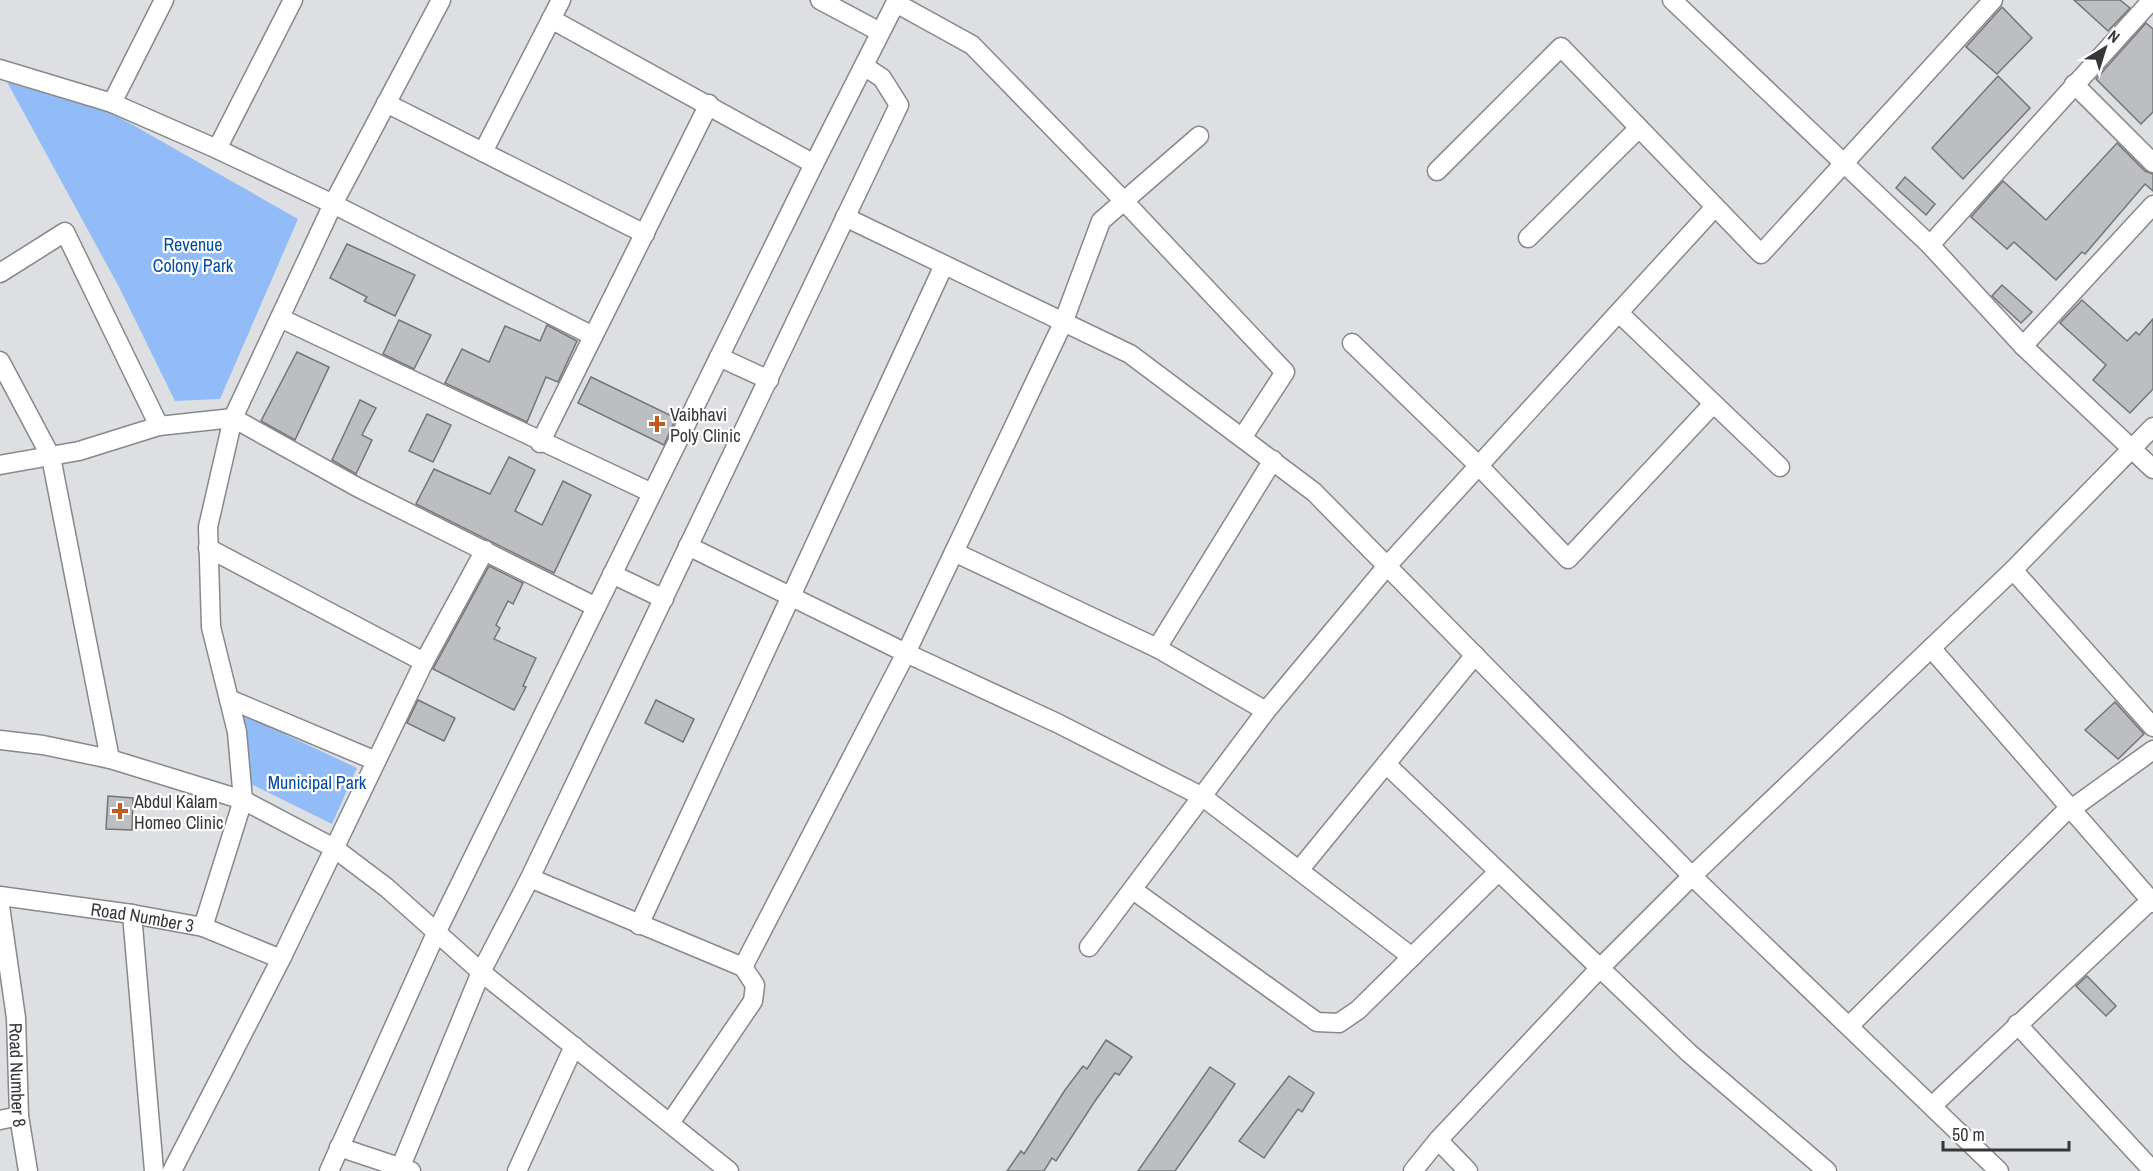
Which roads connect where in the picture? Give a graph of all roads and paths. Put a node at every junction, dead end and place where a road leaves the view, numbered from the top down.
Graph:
1 (164, 0) edge
2 (293, 0) edge
3 (441, 0) edge
4 (561, 0) edge
5 (820, 0) edge
6 (1672, 0) edge
7 (1993, 0) edge
8 (2153, 0) edge
9 (896, 1) edge
10 (551, 19) junction
11 (880, 32) junction
12 (864, 66) junction
13 (0, 69) edge
14 (2074, 84) junction
15 (112, 103) junction
16 (386, 103) junction
17 (709, 104) junction
18 (1639, 128) junction
19 (1198, 136) dead end
20 (217, 149) junction
21 (483, 152) junction
22 (2153, 163) edge
23 (814, 164) junction
24 (1845, 164) junction
25 (1437, 171) dead end
26 (1124, 201) junction
27 (333, 204) junction
28 (2153, 205) edge
29 (1715, 207) junction
30 (845, 217) junction
31 (645, 234) junction
32 (1528, 237) dead end
33 (1930, 245) junction
34 (944, 265) junction
35 (0, 273) edge
36 (1619, 314) junction
37 (280, 318) junction
38 (1063, 323) junction
39 (593, 336) junction
40 (1352, 343) dead end
41 (2024, 346) junction
42 (719, 357) junction
43 (0, 361) edge
44 (769, 380) junction
45 (1713, 404) junction
46 (233, 418) junction
47 (159, 426) junction
48 (2153, 427) edge
49 (1242, 438) junction
50 (540, 443) junction
51 (2129, 449) junction
52 (51, 457) junction
53 (1273, 460) junction
54 (0, 465) edge
55 (1479, 466) junction
56 (1780, 467) dead end
57 (2153, 469) edge
58 (652, 493) junction
59 (688, 546) junction
60 (208, 548) junction
61 (485, 550) junction
62 (954, 552) junction
63 (1388, 566) junction
64 (2013, 570) junction
65 (612, 574) junction
66 (792, 598) junction
67 (664, 599) junction
68 (596, 607) junction
69 (1157, 648) junction
70 (1931, 648) junction
71 (906, 653) junction
72 (1475, 655) junction
73 (424, 662) junction
74 (229, 699) junction
75 (1266, 711) junction
76 (2153, 728) edge
77 (0, 740) edge
78 (2153, 750) edge
79 (110, 759) junction
80 (376, 761) junction
81 (1386, 764) junction
82 (1203, 797) junction
83 (243, 800) junction
84 (2070, 807) junction
85 (334, 848) junction
86 (1300, 868) junction
87 (1498, 872) junction
88 (1692, 876) junction
89 (530, 878) junction
90 (1132, 890) junction
91 (0, 896) edge
92 (2152, 902) edge
93 (0, 906) edge
94 (132, 914) junction
95 (639, 925) junction
96 (203, 927) junction
97 (437, 931) junction
98 (1089, 947) dead end
99 (1412, 957) junction
100 (280, 959) junction
101 (743, 967) junction
102 (1599, 969) junction
103 (481, 972) junction
104 (8, 1019) edge
105 (2017, 1024) junction
106 (1850, 1026) junction
107 (574, 1046) junction
108 (1933, 1105) junction
109 (19, 1116) junction
110 (0, 1120) edge
111 (670, 1123) junction
112 (1438, 1140) junction
113 (339, 1148) junction
114 (1990, 1168) edge
115 (404, 1170) edge
116 (28, 1171) edge
117 (154, 1171) edge
118 (172, 1171) edge
119 (329, 1171) edge
120 (517, 1171) edge
121 (729, 1171) edge
122 (1413, 1171) edge
123 (1468, 1171) edge
124 (1827, 1171) edge
125 (2153, 1171) edge

1 - 15 street
2 - 20 street
3 - 16 street
4 - 10 street
5 - 11 street
6 - 24 street
7 - 24 street
8 - 14 street
9 - 11 street
9 - 26 street
10 - 17 street
10 - 21 street
11 - 12 street
12 - 23 street
12 - 30 street
13 - 15 street
14 - 22 street
14 - 33 street
15 - 20 street
16 - 21 street
16 - 27 street
17 - 23 street
17 - 31 street
18 - 25 street
18 - 29 street
18 - 32 street
19 - 26 street
20 - 27 street
21 - 31 street
23 - 42 street
24 - 29 street
24 - 33 street
26 - 38 street
26 - 49 street
27 - 37 street
27 - 39 street
28 - 41 street
29 - 36 street
30 - 34 street
30 - 44 street
31 - 39 street
33 - 41 street
34 - 38 street
34 - 66 street
35 - 47 street
36 - 45 street
36 - 55 street
37 - 46 street
37 - 50 street
38 - 49 street
38 - 62 street
39 - 50 street
40 - 55 street
41 - 51 street
42 - 44 street
42 - 58 street
43 - 52 street
44 - 59 street
45 - 55 street
45 - 56 street
46 - 47 street
46 - 60 street
46 - 61 street
47 - 52 street
48 - 51 street
49 - 53 street
50 - 58 street
51 - 57 street
51 - 64 street
52 - 54 street
52 - 79 street
53 - 63 street
53 - 69 street
55 - 63 street
58 - 65 street
59 - 66 street
59 - 67 street
60 - 73 street
60 - 74 street
61 - 68 street
61 - 73 street
62 - 69 street
62 - 71 street
63 - 72 street
63 - 75 street
64 - 70 street
64 - 76 street
65 - 67 street
65 - 68 street
66 - 71 street
66 - 95 street
67 - 89 street
68 - 97 street
69 - 75 street
70 - 84 street
70 - 88 street
71 - 82 street
71 - 101 street
72 - 81 street
72 - 88 street
73 - 80 street
74 - 80 street
74 - 83 street
75 - 82 street
77 - 79 street
78 - 84 street
79 - 83 street
80 - 85 street
81 - 86 street
81 - 87 street
82 - 86 street
82 - 90 street
83 - 85 street
83 - 96 street
84 - 92 street
84 - 106 street
85 - 97 street
85 - 100 street
86 - 99 street
87 - 99 street
87 - 102 street
88 - 102 street
88 - 106 street
89 - 95 street
89 - 103 street
90 - 98 street
90 - 99 street
91 - 94 street, Road Number 3
92 - 105 street
93 - 104 street, Road Number 8
94 - 96 street, Road Number 3
94 - 117 street
95 - 101 street
96 - 100 street, Road Number 3
97 - 103 street
97 - 113 street
100 - 118 street
101 - 111 street
102 - 112 street
102 - 124 street
103 - 107 street
103 - 115 street
104 - 109 street, Road Number 8
105 - 108 street
105 - 125 street
106 - 108 street
107 - 111 street
107 - 120 street
108 - 114 street
109 - 110 street
109 - 116 street, Road Number 8
111 - 121 street
112 - 122 street
112 - 123 street
113 - 115 street
113 - 119 street

